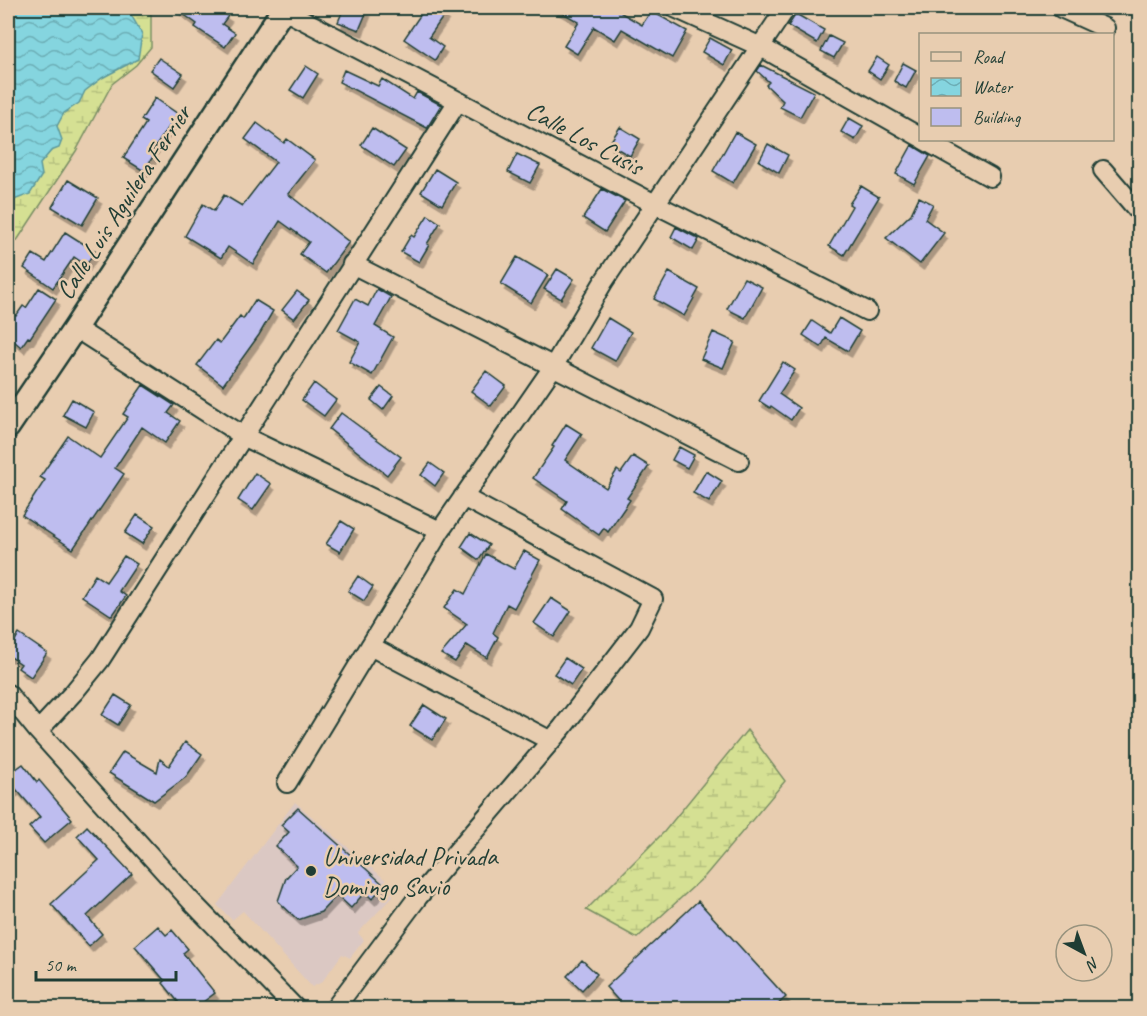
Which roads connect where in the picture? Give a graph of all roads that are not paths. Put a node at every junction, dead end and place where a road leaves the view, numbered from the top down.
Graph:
1 (282, 8) edge
2 (675, 8) edge
3 (786, 8) edge
4 (1061, 8) edge
5 (1105, 28) dead end
6 (761, 46) junction
7 (458, 101) junction
8 (919, 136) edge
9 (927, 141) edge
10 (1103, 170) dead end
11 (990, 177) dead end
12 (655, 204) junction
13 (1140, 213) edge
14 (352, 264) junction
15 (867, 311) dead end
16 (75, 328) junction
17 (553, 367) junction
18 (8, 427) edge
19 (244, 436) junction
20 (739, 461) dead end
21 (462, 497) junction
22 (440, 531) junction
23 (370, 646) junction
24 (8, 694) edge
25 (38, 731) junction
26 (551, 741) junction
27 (287, 783) dead end
28 (295, 1008) edge
29 (335, 1008) edge

1 - 7 street, Calle Los Cusis
1 - 16 street, Calle Luis Aguilera Ferrier
2 - 6 street
3 - 6 street
4 - 5 street
6 - 8 street
6 - 12 street
7 - 12 street, Calle Los Cusis
7 - 14 street
9 - 11 street
10 - 13 street
12 - 15 street, Calle Los Cusis
12 - 17 street
14 - 17 street
14 - 19 street
16 - 18 street, Calle Luis Aguilera Ferrier
16 - 19 street
17 - 20 street
17 - 21 street
19 - 22 street
19 - 25 street
21 - 22 street
21 - 26 street
22 - 23 street
23 - 26 street
23 - 27 street
24 - 25 street
25 - 28 street
26 - 29 street

